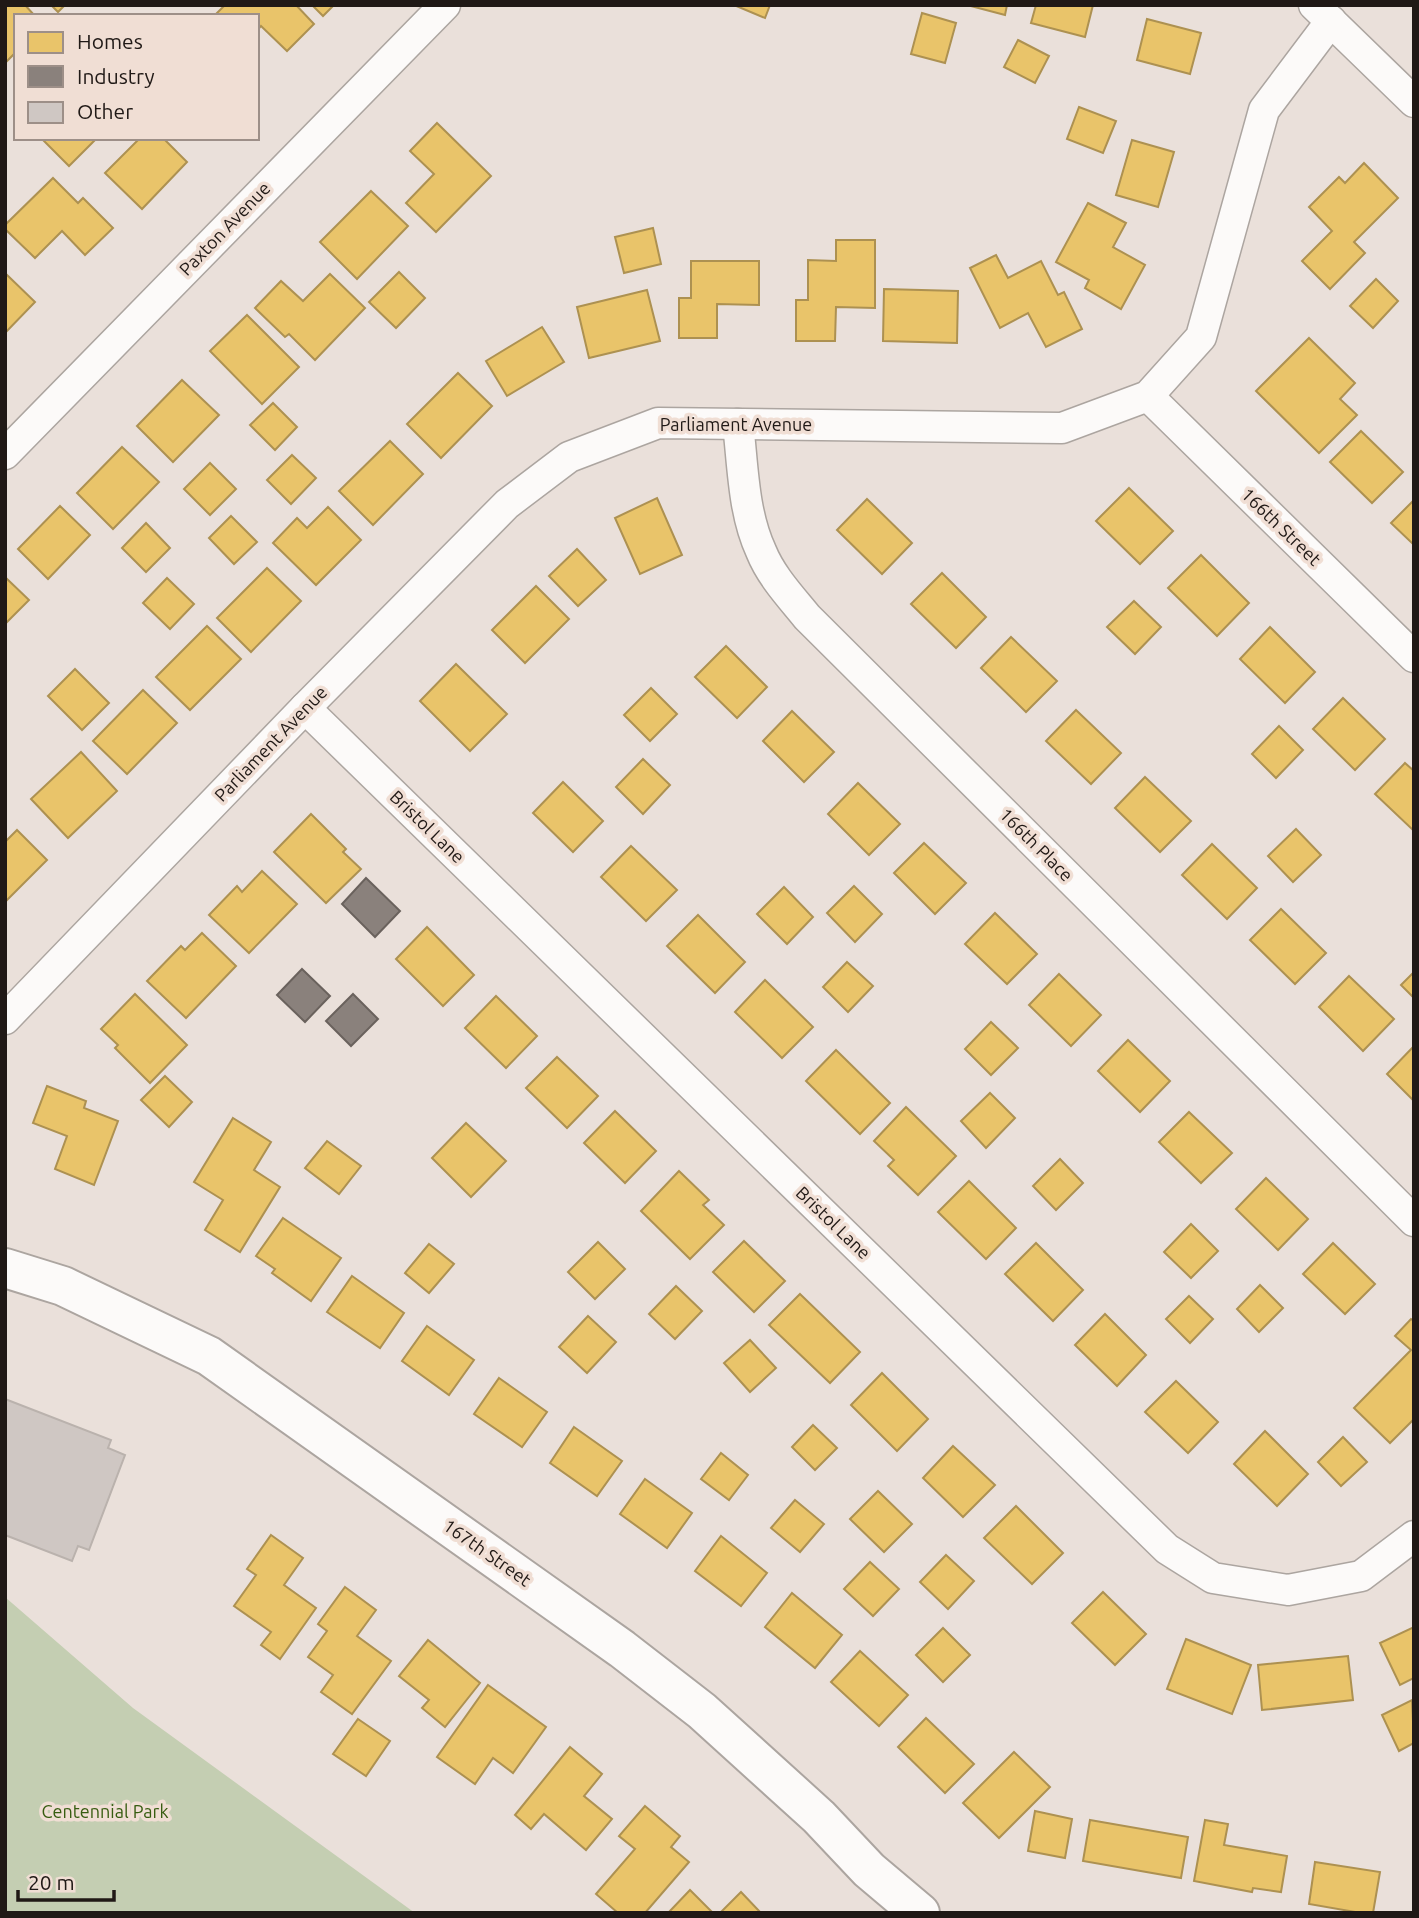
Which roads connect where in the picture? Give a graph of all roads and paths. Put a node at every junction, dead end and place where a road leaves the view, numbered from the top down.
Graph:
1 (445, 5) edge
2 (1323, 13) edge
3 (1414, 102) edge
4 (1148, 396) junction
5 (738, 424) junction
6 (5, 454) edge
7 (1414, 657) edge
8 (305, 708) junction
9 (5, 1019) edge
10 (1414, 1221) edge
11 (5, 1268) edge
12 (1414, 1536) edge
13 (920, 1913) edge

1 - 6 street, Paxton Avenue
2 - 3 street
2 - 4 street, Parliament Avenue
4 - 5 street, Parliament Avenue
4 - 7 street, 166th Street
5 - 8 street, Parliament Avenue
5 - 10 street, 166th Place
8 - 9 street, Parliament Avenue
8 - 12 street, Bristol Lane
11 - 13 street, 167th Street

